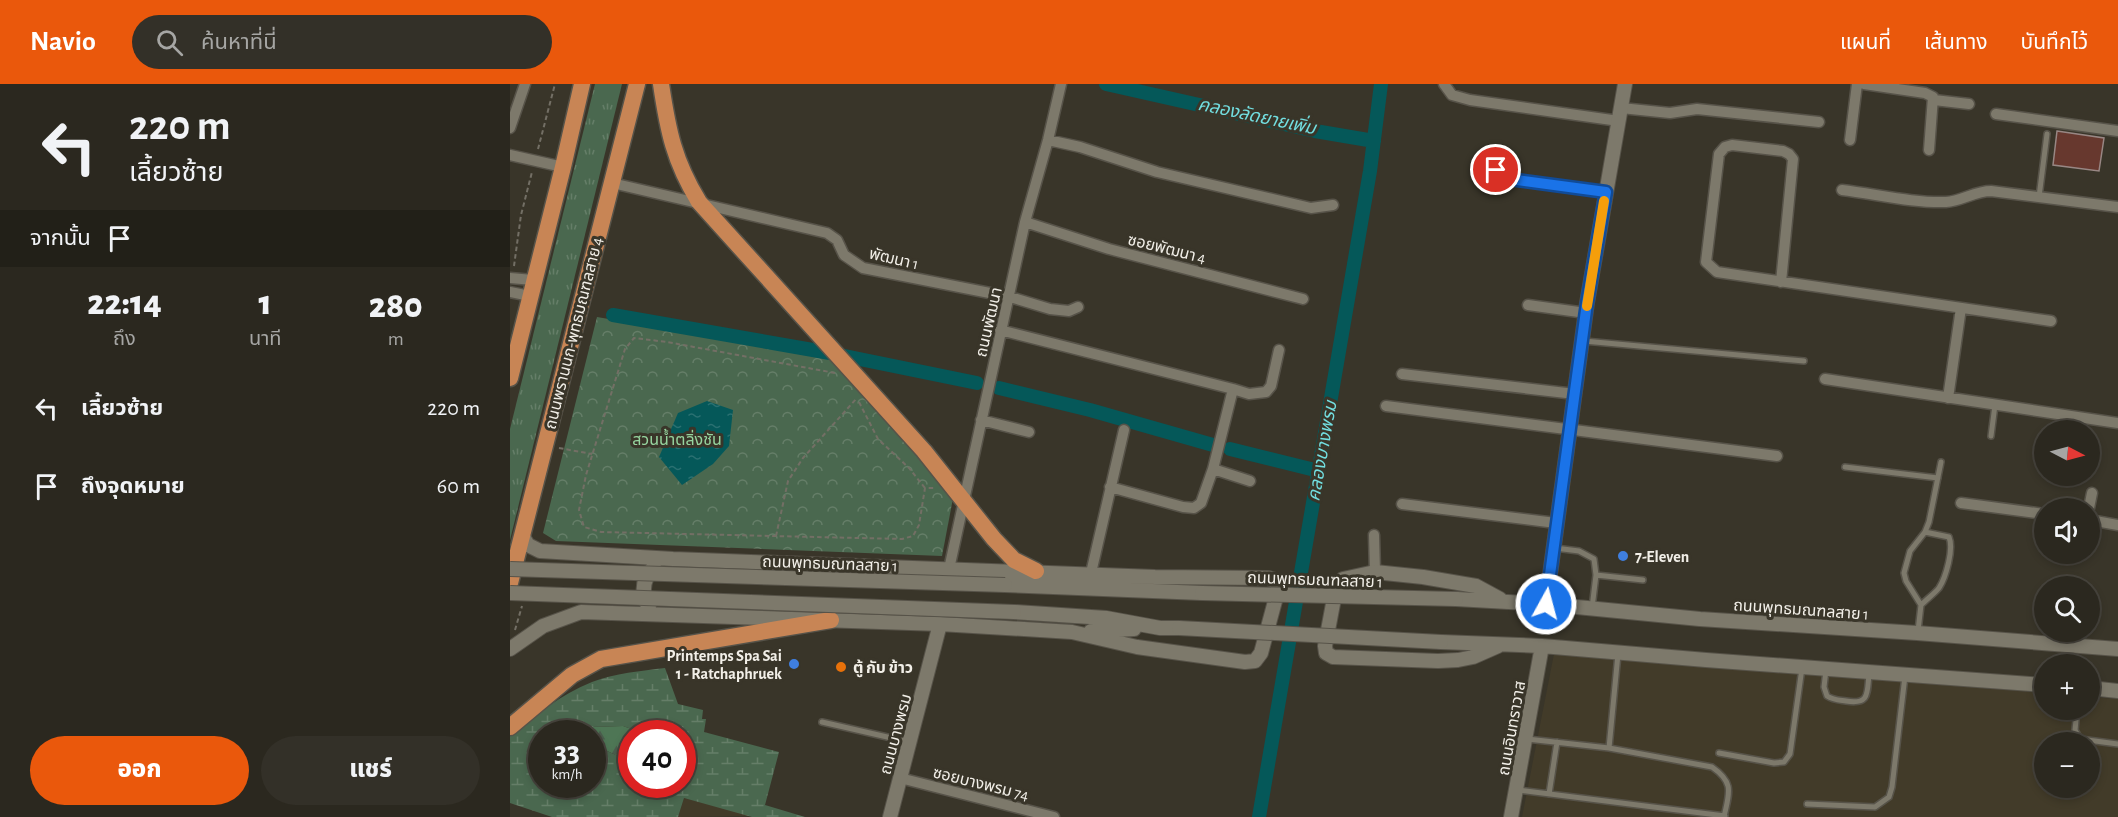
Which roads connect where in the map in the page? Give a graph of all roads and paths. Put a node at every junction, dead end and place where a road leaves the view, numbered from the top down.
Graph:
1 (525, 84) edge
2 (555, 84) edge
3 (582, 84) edge
4 (637, 84) edge
5 (661, 84) edge
6 (1444, 84) edge
7 (1625, 84) edge
8 (1857, 84) edge
9 (1864, 84) edge
10 (1061, 85) edge
11 (1934, 100) junction
12 (1969, 104) dead end
13 (1996, 114) dead end
14 (1620, 115) junction
15 (1819, 122) dead end
16 (510, 128) edge
17 (2118, 130) edge
18 (2047, 134) dead end
19 (1048, 140) junction
20 (1850, 140) dead end
21 (1929, 150) dead end
22 (1495, 153) dead end
23 (510, 155) edge
24 (535, 161) junction
25 (563, 167) junction
26 (612, 183) junction
27 (1842, 190) dead end
28 (1606, 192) junction
29 (2039, 197) junction
30 (699, 202) junction
31 (1333, 205) dead end
32 (2118, 207) edge
33 (1025, 222) junction
34 (511, 278) edge
35 (1781, 282) junction
36 (532, 288) junction
37 (510, 292) edge
38 (1010, 297) junction
39 (1303, 299) dead end
40 (1528, 305) dead end
41 (1078, 307) dead end
42 (1961, 308) junction
43 (1586, 312) junction
44 (525, 318) junction
45 (2051, 321) dead end
46 (1000, 330) junction
47 (1582, 341) junction
48 (510, 348) edge
49 (1279, 350) dead end
50 (1804, 362) dead end
51 (836, 374) dead end
52 (1402, 374) dead end
53 (510, 378) edge
54 (1825, 379) dead end
55 (1233, 389) junction
56 (859, 392) junction
57 (1575, 394) junction
58 (1948, 398) junction
59 (1995, 405) junction
60 (1386, 406) dead end
61 (981, 420) junction
62 (2118, 423) edge
63 (1124, 430) dead end
64 (1570, 431) junction
65 (1029, 432) dead end
66 (1991, 436) dead end
67 (544, 445) junction
68 (592, 454) junction
69 (1777, 456) dead end
70 (1941, 462) dead end
71 (1845, 467) dead end
72 (1213, 469) junction
73 (1938, 478) junction
74 (1250, 481) dead end
75 (1110, 487) junction
76 (925, 488) junction
77 (2092, 493) dead end
78 (959, 494) junction
79 (2091, 498) edge
80 (1961, 503) dead end
81 (1402, 504) dead end
82 (2034, 513) edge
83 (2100, 522) edge
84 (1556, 523) junction
85 (2118, 525) edge
86 (1925, 532) junction
87 (522, 535) junction
88 (1374, 535) dead end
89 (776, 536) junction
90 (1553, 548) junction
91 (673, 559) junction
92 (510, 569) edge
93 (949, 569) junction
94 (1036, 572) junction
95 (1375, 572) junction
96 (1068, 573) junction
97 (1091, 573) junction
98 (1596, 575) junction
99 (1643, 580) dead end
100 (510, 583) edge
101 (1124, 589) junction
102 (510, 593) edge
103 (1506, 602) junction
104 (1546, 604) junction
105 (1921, 604) junction
106 (1592, 608) junction
107 (661, 616) junction
108 (831, 620) junction
109 (940, 624) junction
110 (1160, 628) junction
111 (1072, 632) junction
112 (1917, 633) junction
113 (1500, 645) junction
114 (1542, 646) junction
115 (510, 649) edge
116 (2118, 649) edge
117 (1618, 652) junction
118 (1802, 667) junction
119 (1826, 668) junction
120 (1869, 672) junction
121 (1905, 675) junction
122 (2034, 684) edge
123 (2100, 689) edge
124 (2118, 691) edge
125 (2076, 720) edge
126 (822, 722) dead end
127 (510, 727) edge
128 (1525, 739) junction
129 (910, 742) junction
130 (1557, 742) junction
131 (2118, 744) edge
132 (1609, 748) junction
133 (1719, 753) dead end
134 (900, 778) junction
135 (1516, 790) junction
136 (1548, 794) junction
137 (1807, 804) dead end
138 (1725, 816) edge
139 (890, 817) edge
140 (1054, 817) edge
141 (1511, 817) edge

1 - 16 street
2 - 24 path
3 - 25 main road
4 - 26 main road, ถนนพรานนก-พุทธมณฑลสาย 4
5 - 30 main road
6 - 14 street
7 - 14 main road
8 - 20 street
9 - 11 street
10 - 19 street, ถนนพัฒนา
11 - 12 street
11 - 21 street
13 - 17 street
14 - 15 street
14 - 28 main road
18 - 29 lane
19 - 31 street
19 - 33 street, ถนนพัฒนา
22 - 28 street
23 - 24 street
24 - 25 street
24 - 34 path
25 - 36 main road
26 - 30 street, พัฒนา 1
26 - 67 main road, ถนนพรานนก-พุทธมณฑลสาย 4
27 - 29 street
28 - 43 main road
29 - 32 street
30 - 38 street, พัฒนา 1
30 - 56 main road
33 - 38 street, ถนนพัฒนา
33 - 39 street, ซอยพัฒนา 4
34 - 36 street
35 - 35 street
35 - 42 street
36 - 37 street
36 - 44 main road
38 - 41 street, พัฒนา 1
38 - 46 street, ถนนพัฒนา
40 - 43 street
42 - 45 street
42 - 58 street
43 - 47 main road
44 - 48 main road
44 - 53 main road
46 - 55 street
46 - 61 street, ถนนพัฒนา
47 - 50 lane
47 - 57 main road
49 - 55 street
51 - 68 path
52 - 57 street
54 - 58 street
55 - 72 street
56 - 76 path
56 - 78 main road
56 - 89 path
57 - 64 main road
58 - 59 street
59 - 62 street
59 - 66 lane
60 - 64 street
61 - 65 street
61 - 78 street, ถนนพัฒนา
63 - 75 street
64 - 69 street
64 - 84 main road
67 - 68 path
67 - 87 main road, ถนนพรานนก-พุทธมณฑลสาย 4
68 - 89 path
70 - 73 lane
71 - 73 lane
72 - 74 street
72 - 75 street
73 - 86 lane
75 - 97 street
76 - 78 path
76 - 89 path
77 - 79 street
78 - 93 street, ถนนพัฒนา
78 - 94 main road
80 - 82 street
81 - 84 street
83 - 85 street
84 - 90 main road
86 - 105 lane
86 - 105 lane
87 - 91 main road
87 - 100 main road, ถนนพรานนก-พุทธมณฑลสาย 4
88 - 95 street
90 - 98 lane
90 - 104 main road
91 - 93 main road
91 - 107 main road
92 - 101 main road, ถนนพุทธมณฑลสาย 1, bridge
93 - 94 main road
94 - 96 main road
95 - 103 main road
95 - 113 main road
96 - 97 main road
96 - 101 main road
97 - 111 main road
98 - 99 lane
98 - 106 lane
101 - 103 main road, ถนนพุทธมณฑลสาย 1, bridge
102 - 110 main road, bridge
103 - 104 main road, ถนนพุทธมณฑลสาย 1
104 - 106 main road, ถนนพุทธมณฑลสาย 1
105 - 112 lane
106 - 112 main road, ถนนพุทธมณฑลสาย 1
107 - 108 main road
107 - 115 main road
108 - 109 main road
108 - 127 main road
109 - 111 main road
109 - 129 main road, ถนนบางพรม
110 - 111 main road
110 - 113 main road, bridge
112 - 116 main road, ถนนพุทธมณฑลสาย 1
113 - 114 main road
114 - 117 main road
114 - 128 main road, ถนนอินทราวาส
117 - 118 main road
117 - 132 lane
118 - 119 main road
118 - 133 lane
119 - 120 main road
119 - 120 lane
120 - 121 main road
121 - 122 main road
121 - 137 lane
123 - 124 main road
125 - 131 lane
126 - 129 lane
128 - 130 lane
128 - 135 main road, ถนนอินทราวาส
129 - 134 main road, ถนนบางพรม
130 - 132 lane
130 - 136 lane
132 - 138 lane
134 - 139 main road, ถนนบางพรม
134 - 140 street, ซอยบางพรม 74
135 - 136 lane
135 - 141 main road, ถนนอินทราวาส
136 - 138 lane

